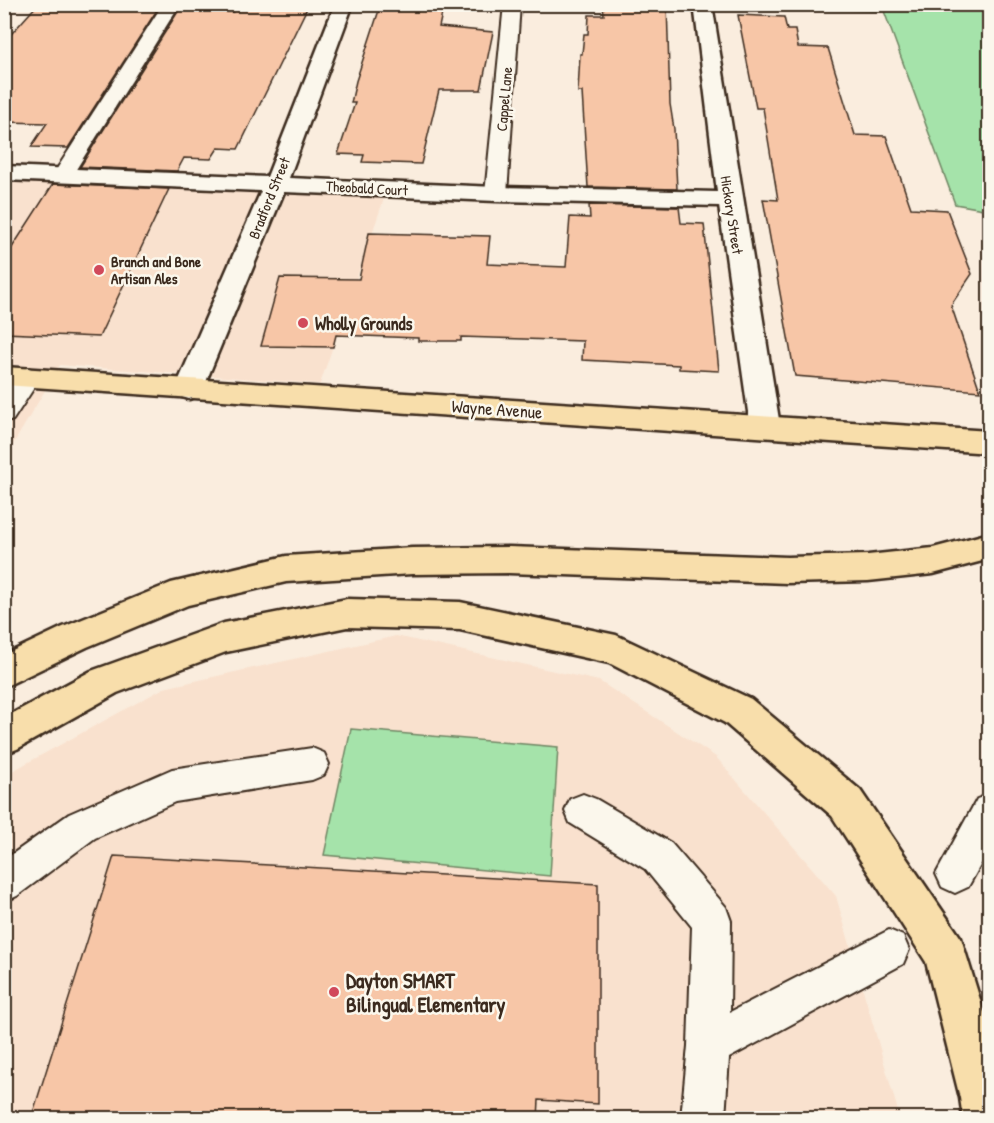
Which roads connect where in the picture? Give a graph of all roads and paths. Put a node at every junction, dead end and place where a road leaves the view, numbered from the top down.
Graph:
1 (172, 4) edge
2 (344, 4) edge
3 (512, 4) edge
4 (703, 4) edge
5 (4, 173) edge
6 (63, 175) junction
7 (276, 183) junction
8 (496, 194) junction
9 (729, 199) junction
10 (16, 376) edge
11 (189, 389) junction
12 (4, 414) edge
13 (765, 426) junction
14 (990, 442) edge
15 (990, 546) edge
16 (4, 672) edge
17 (4, 737) edge
18 (312, 764) dead end
19 (583, 811) dead end
20 (990, 811) edge
21 (955, 873) dead end
22 (4, 884) edge
23 (889, 950) dead end
24 (709, 1046) junction
25 (704, 1119) edge
26 (987, 1119) edge

1 - 6 lane
2 - 7 street, Bradford Street
3 - 8 lane, Cappel Lane
4 - 9 street, Hickory Street
5 - 6 street, Theobald Court
6 - 7 street, Theobald Court
7 - 8 street, Theobald Court
7 - 11 street, Bradford Street
8 - 9 street, Theobald Court
9 - 13 street, Hickory Street
10 - 11 main road, Wayne Avenue
10 - 12 lane
11 - 13 main road, Wayne Avenue
13 - 14 main road, Wayne Avenue
15 - 16 main road
17 - 26 main road
18 - 22 lane
19 - 24 lane
20 - 21 lane
23 - 24 lane
24 - 25 lane

